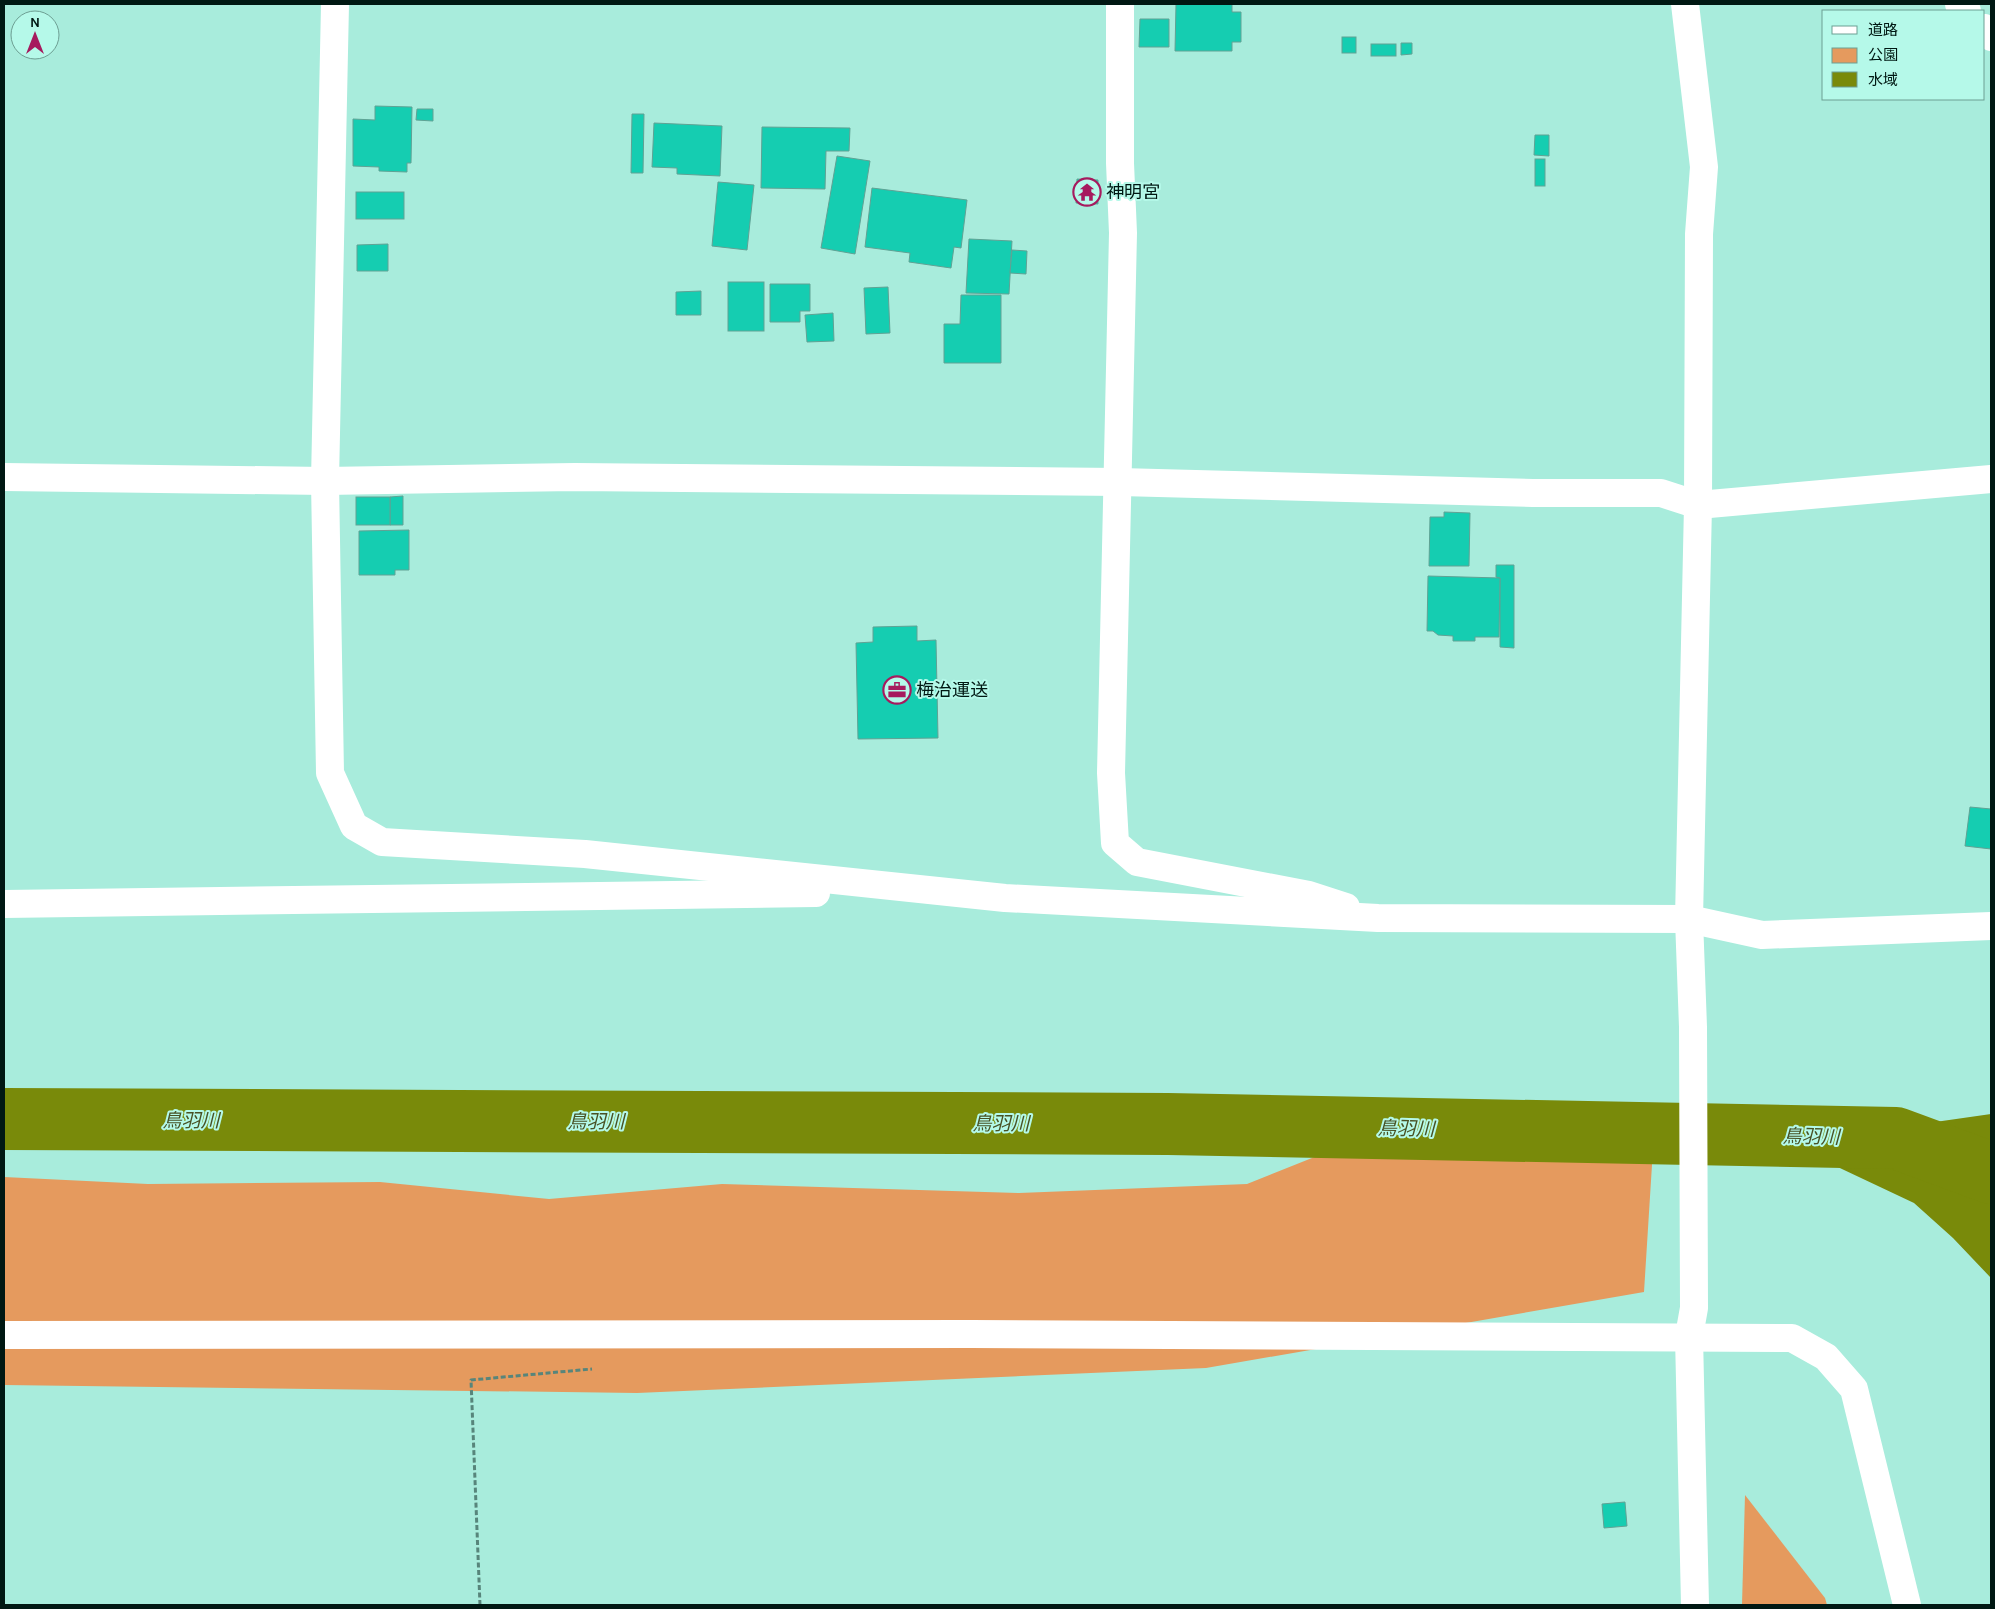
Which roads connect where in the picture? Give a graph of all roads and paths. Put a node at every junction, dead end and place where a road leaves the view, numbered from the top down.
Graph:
1 (335, 4) edge
2 (1120, 4) edge
3 (1685, 4) edge
4 (4, 477) edge
5 (1991, 479) edge
6 (325, 481) junction
7 (1120, 482) junction
8 (1698, 505) junction
9 (943, 892) junction
10 (4, 904) edge
11 (1378, 918) junction
12 (1689, 919) junction
13 (1991, 926) edge
14 (4, 1335) edge
15 (1689, 1336) junction
16 (599, 1368) dead end
17 (480, 1605) edge
18 (1695, 1605) edge
19 (1907, 1605) edge

1 - 6 street
2 - 7 street
3 - 8 street
4 - 6 street
5 - 8 street
6 - 7 street
6 - 9 street
7 - 8 street
7 - 11 street
8 - 12 street
9 - 10 street
9 - 11 street
11 - 12 street
12 - 13 street
12 - 15 street
14 - 15 street
15 - 18 street
15 - 19 street
16 - 17 path

